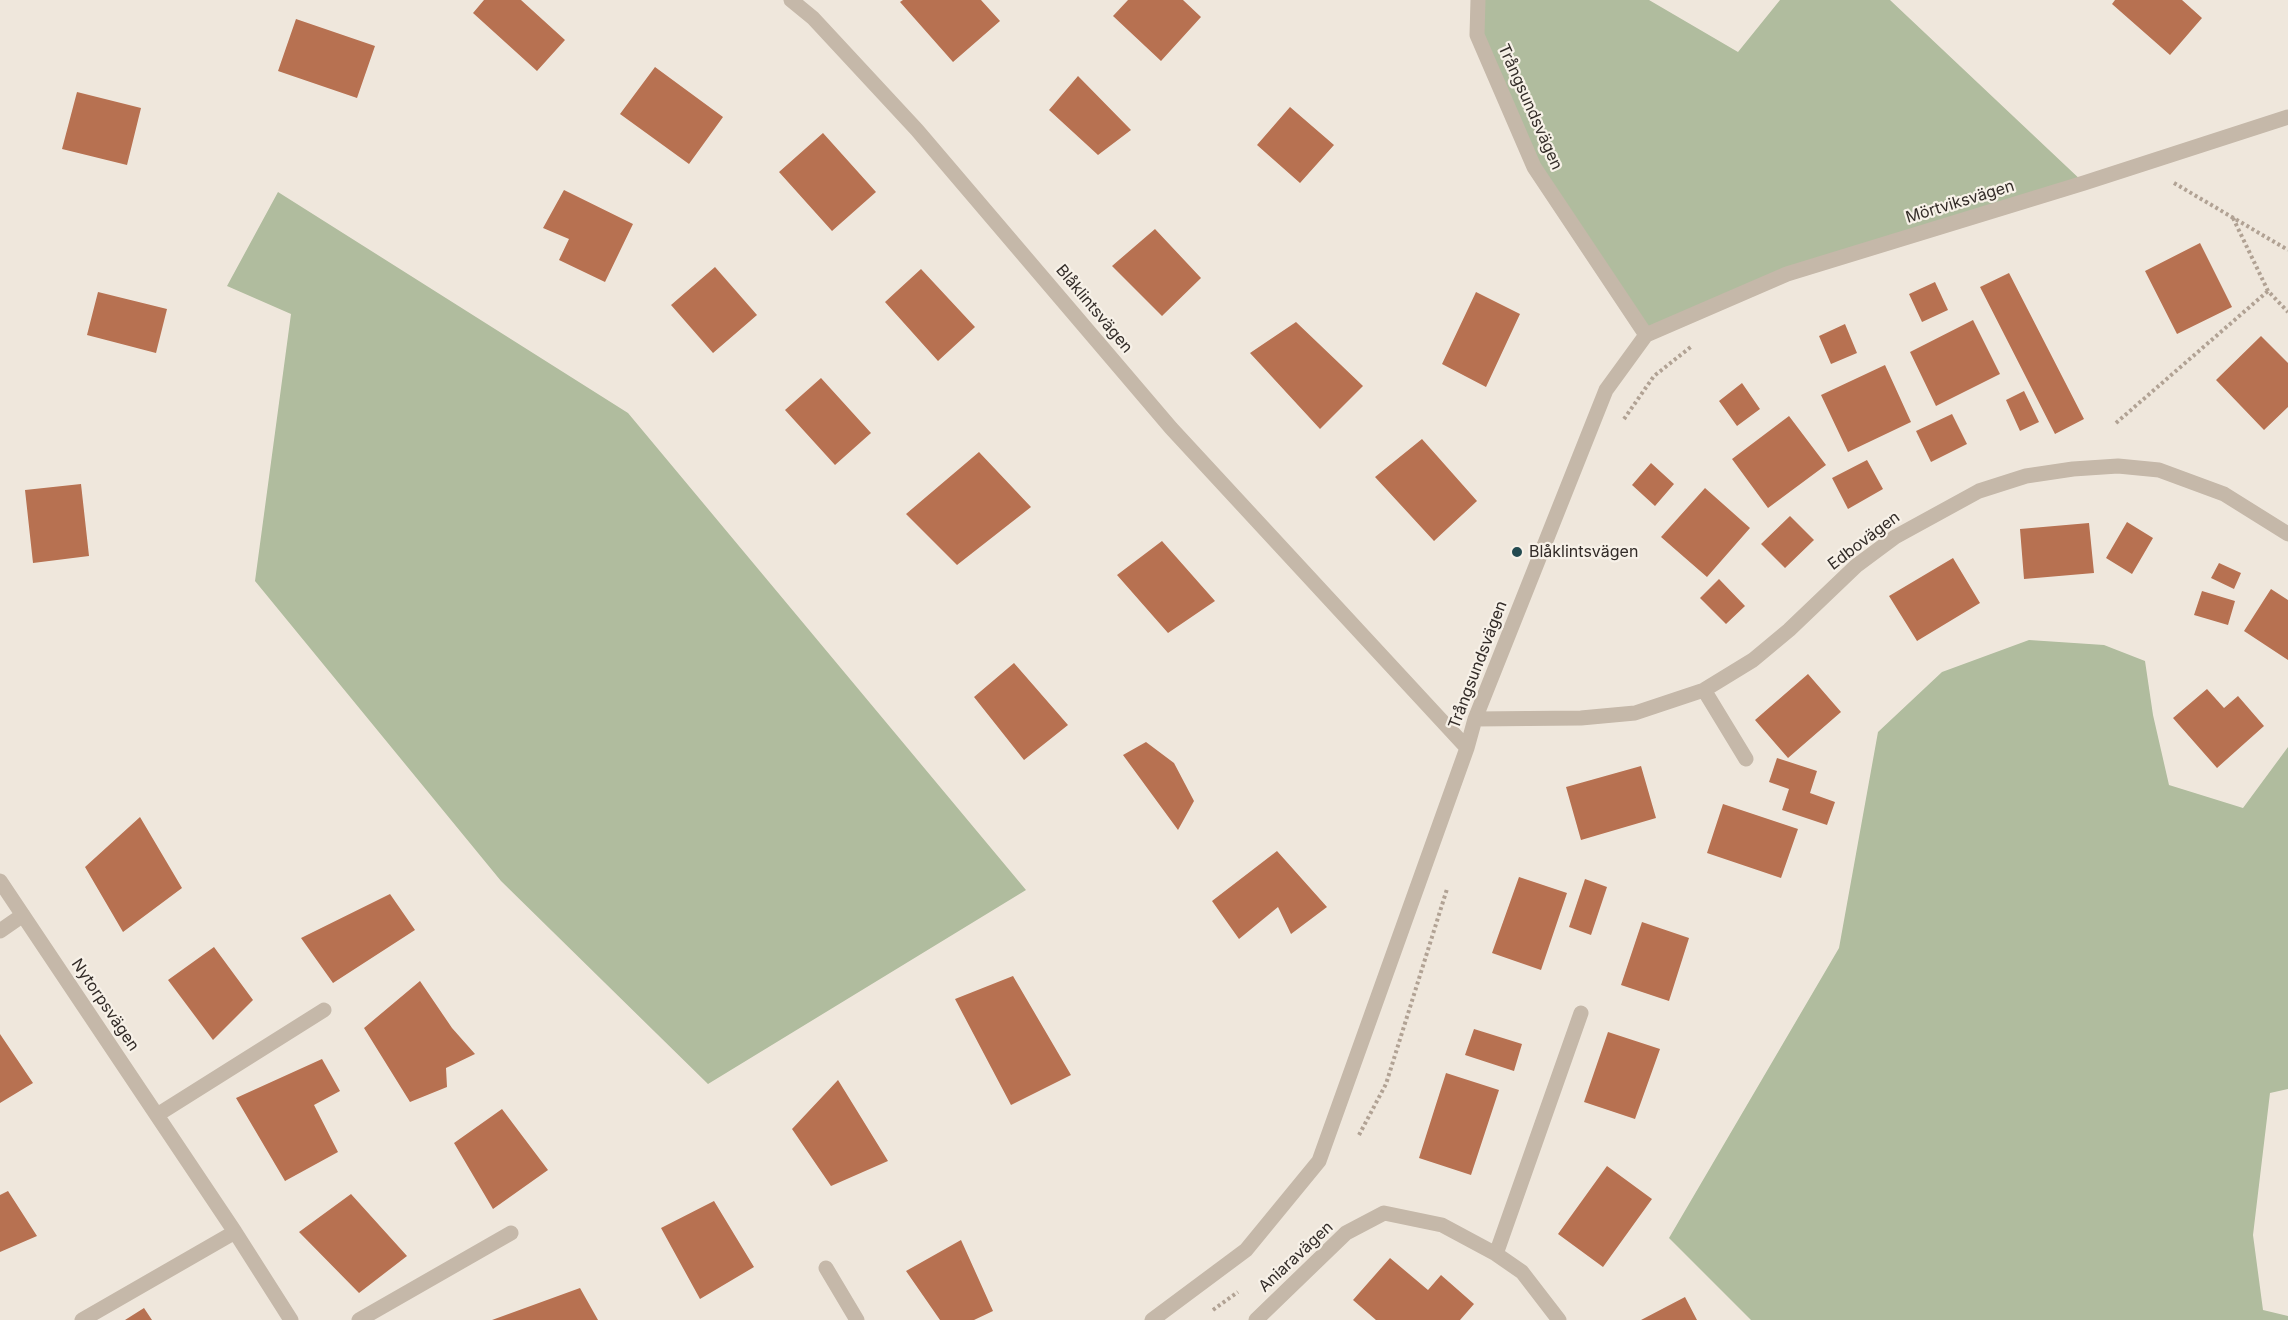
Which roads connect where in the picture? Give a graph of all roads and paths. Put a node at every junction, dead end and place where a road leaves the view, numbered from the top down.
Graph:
1 (791, 0) edge
2 (1478, 0) edge
3 (2288, 117) edge
4 (2179, 176) dead end
5 (2233, 217) junction
6 (2288, 250) edge
7 (2268, 291) junction
8 (2288, 312) edge
9 (1647, 335) junction
10 (1696, 342) dead end
11 (2116, 423) dead end
12 (1621, 424) dead end
13 (2288, 534) edge
14 (1704, 690) junction
15 (1475, 719) junction
16 (1467, 748) junction
17 (1746, 759) dead end
18 (0, 881) edge
19 (1448, 886) dead end
20 (23, 915) junction
21 (0, 931) edge
22 (324, 1010) dead end
23 (1581, 1013) dead end
24 (157, 1115) junction
25 (1358, 1136) dead end
26 (235, 1232) junction
27 (511, 1233) dead end
28 (1496, 1254) junction
29 (826, 1268) dead end
30 (1244, 1287) dead end
31 (1207, 1314) dead end
32 (82, 1320) edge
33 (291, 1320) edge
34 (359, 1320) edge
35 (857, 1320) edge
36 (1152, 1320) edge
37 (1256, 1320) edge
38 (1559, 1320) edge

1 - 16 street, Blåklintsvägen
2 - 9 street, Trångsundsvägen
3 - 9 street, Mörtviksvägen
4 - 5 path
5 - 6 path
5 - 7 path
7 - 8 path
7 - 11 path
9 - 15 street, Trångsundsvägen
10 - 12 path
13 - 14 street, Edbovägen
14 - 15 street, Edbovägen
14 - 17 street
15 - 16 street, Trångsundsvägen
16 - 36 street, Trångsundsvägen
18 - 20 street, Nytorpsvägen
19 - 25 path
20 - 21 street
20 - 24 street, Nytorpsvägen
22 - 24 street
23 - 28 street
24 - 26 street, Nytorpsvägen
26 - 32 street
26 - 33 street, Nytorpsvägen
27 - 34 street
28 - 37 street, Aniaravägen
28 - 38 street, Aniaravägen
29 - 35 street
30 - 31 path

